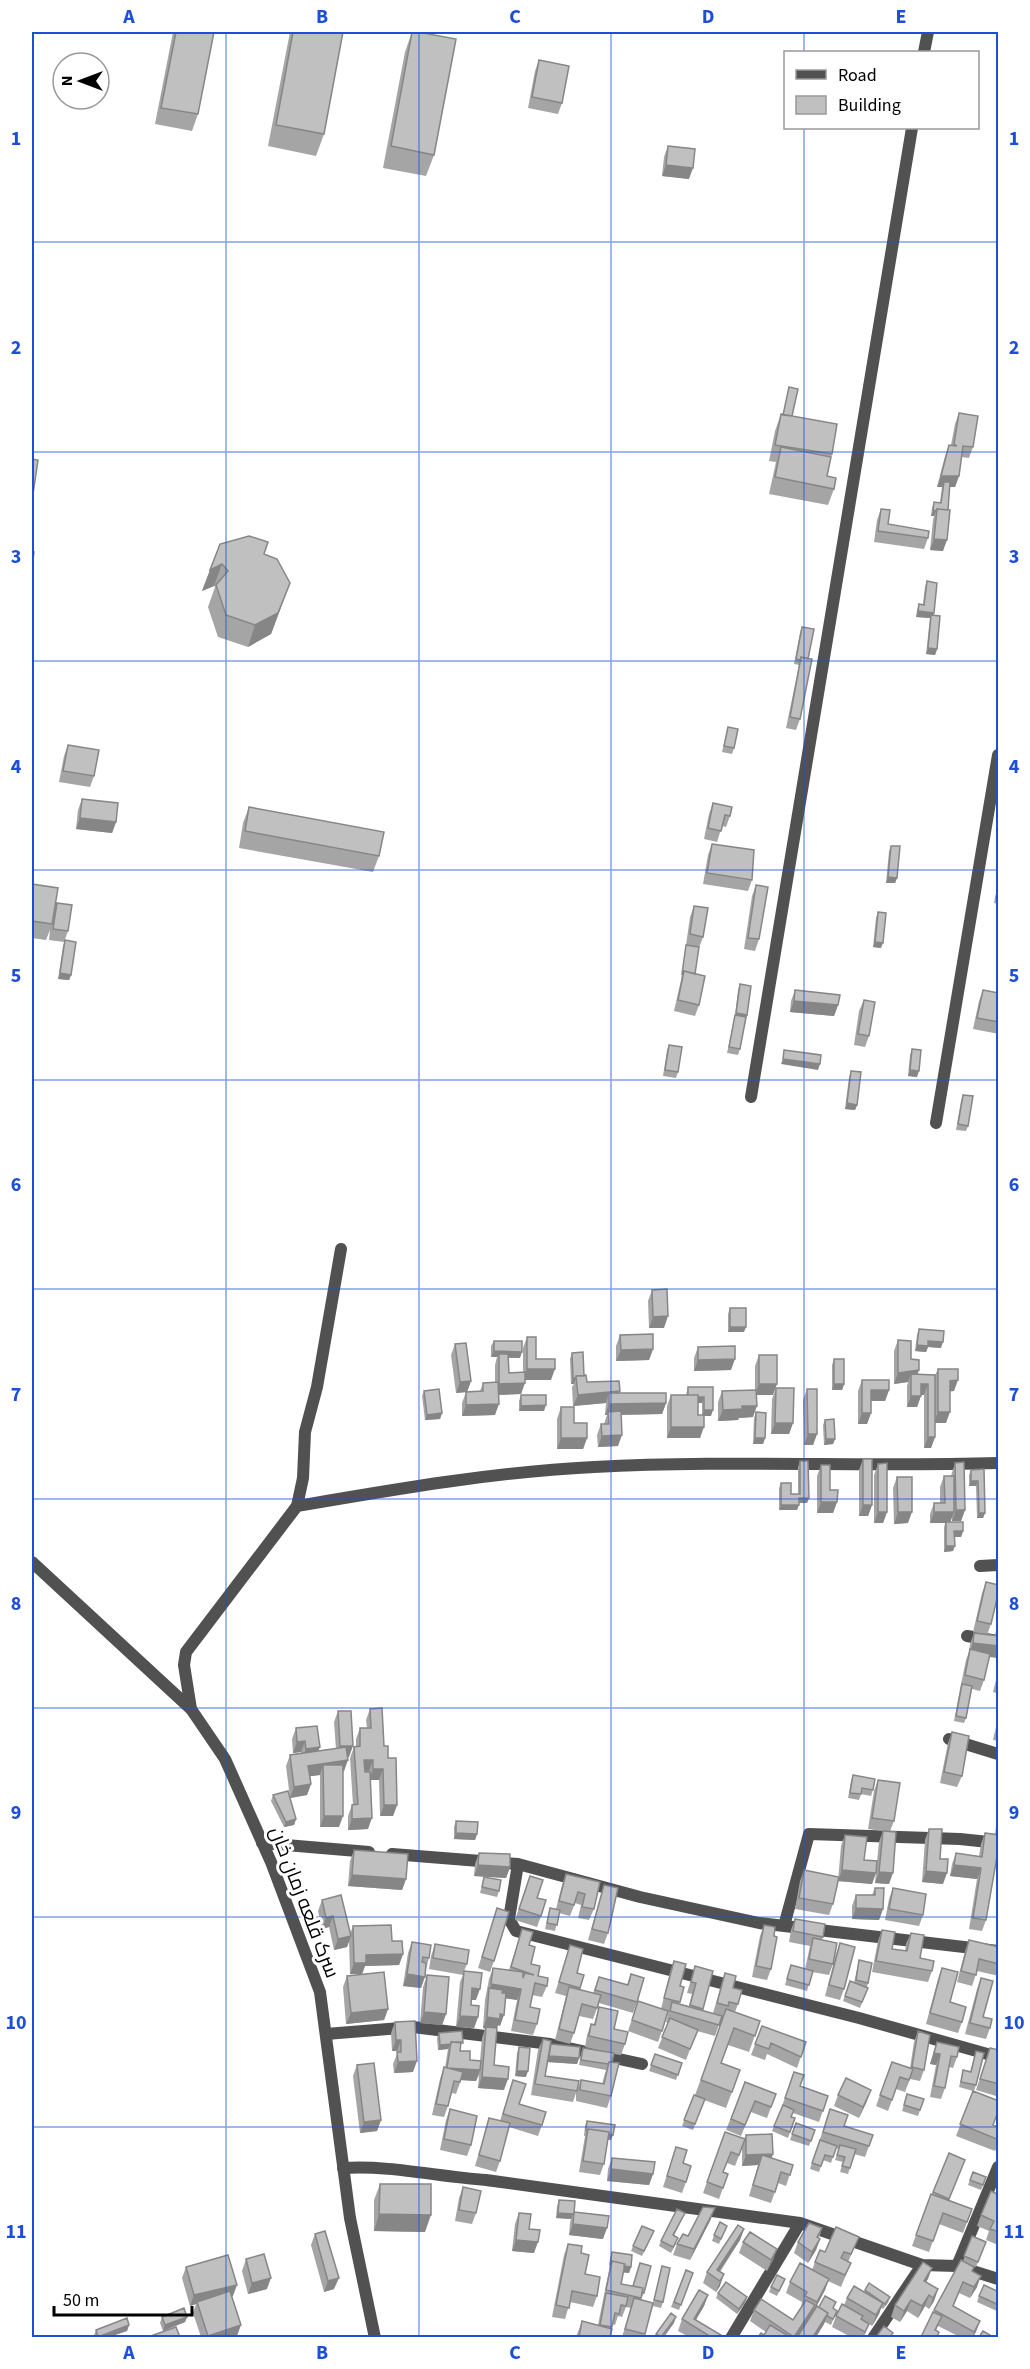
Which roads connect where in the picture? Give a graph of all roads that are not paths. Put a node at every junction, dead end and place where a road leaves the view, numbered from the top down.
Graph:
1 (927, 32) edge
2 (924, 51) edge
3 (912, 129) edge
4 (999, 755) edge
5 (751, 1097) dead end
6 (936, 1123) dead end
7 (341, 1249) dead end
8 (999, 1463) edge
9 (297, 1506) junction
10 (32, 1562) edge
11 (999, 1565) edge
12 (980, 1566) dead end
13 (967, 1636) dead end
14 (999, 1641) edge
15 (191, 1709) junction
16 (950, 1739) edge
17 (999, 1754) edge
18 (262, 1843) junction
19 (999, 1843) edge
20 (518, 1864) junction
21 (784, 1926) junction
22 (999, 1951) edge
23 (326, 2034) junction
24 (999, 2057) edge
25 (642, 2064) dead end
26 (999, 2167) edge
27 (343, 2168) junction
28 (800, 2223) junction
29 (922, 2265) junction
30 (957, 2266) junction
31 (999, 2279) edge
32 (375, 2337) edge
33 (731, 2337) edge
34 (873, 2337) edge

1 - 2 street
3 - 5 street
4 - 6 street
7 - 9 street
8 - 9 street
9 - 15 street
10 - 15 street, سرک قلعه زمان خان
11 - 12 street
13 - 14 street
15 - 18 street, سرک قلعه زمان خان
16 - 17 street
18 - 20 street
18 - 23 street, سرک قلعه زمان خان
19 - 21 street
20 - 21 street
20 - 24 street
21 - 22 street
23 - 25 street
23 - 27 street, سرک قلعه زمان خان
26 - 30 street
27 - 28 street
27 - 32 street, سرک قلعه زمان خان
28 - 29 street
28 - 33 street
29 - 30 street
29 - 34 street
30 - 31 street

